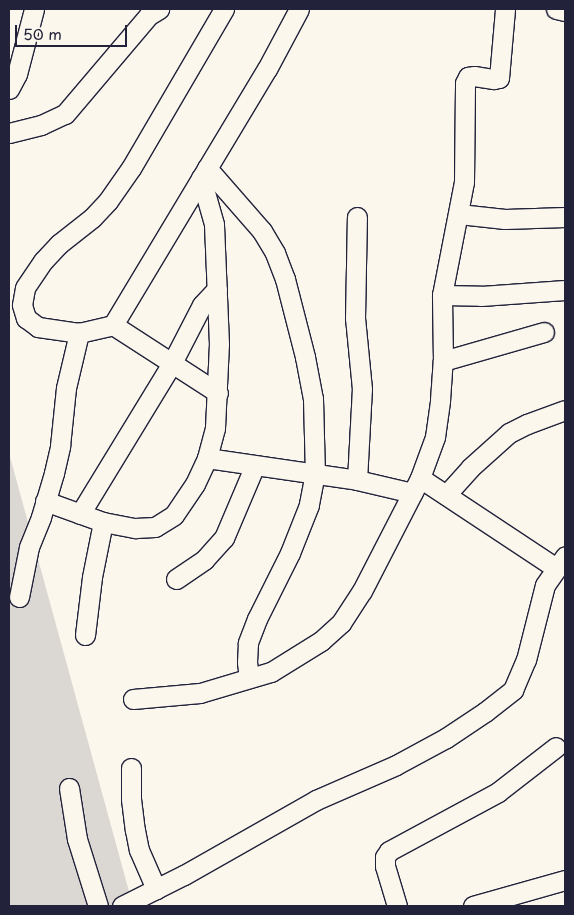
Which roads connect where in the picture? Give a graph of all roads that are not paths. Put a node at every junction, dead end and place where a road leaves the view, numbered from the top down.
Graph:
1 (34, 9) edge
2 (158, 9) edge
3 (224, 9) edge
4 (299, 9) edge
5 (505, 9) edge
6 (556, 9) edge
7 (565, 11) edge
8 (9, 89) edge
9 (9, 133) edge
10 (204, 173) junction
11 (459, 214) junction
12 (357, 217) dead end
13 (565, 217) edge
14 (217, 289) junction
15 (565, 290) edge
16 (442, 295) junction
17 (18, 319) edge
18 (113, 325) junction
19 (544, 332) dead end
20 (79, 333) junction
21 (443, 361) junction
22 (172, 363) junction
23 (218, 393) junction
24 (565, 410) edge
25 (207, 458) junction
26 (255, 464) junction
27 (315, 473) junction
28 (357, 480) junction
29 (416, 485) junction
30 (446, 495) junction
31 (45, 501) junction
32 (80, 514) junction
33 (103, 522) junction
34 (560, 562) edge
35 (176, 579) dead end
36 (19, 597) dead end
37 (84, 635) dead end
38 (249, 678) junction
39 (133, 699) dead end
40 (556, 747) dead end
41 (131, 768) dead end
42 (69, 788) dead end
43 (565, 880) edge
44 (156, 889) junction
45 (98, 906) edge
46 (122, 906) edge
47 (397, 906) edge
48 (473, 906) edge

1 - 8 street
2 - 9 street
3 - 17 street
4 - 10 street
5 - 11 street
6 - 7 street
10 - 14 street
10 - 18 street
10 - 27 street
11 - 13 street
11 - 16 street
12 - 28 street
14 - 22 street
14 - 23 street
15 - 16 street
16 - 21 street
17 - 20 street
18 - 20 street
18 - 22 street
19 - 21 street
20 - 31 street
21 - 29 street
22 - 23 street
22 - 32 street
23 - 25 street
24 - 30 street
25 - 26 street
25 - 33 street
26 - 27 street
26 - 35 street
27 - 28 street
27 - 38 street
28 - 29 street
29 - 30 street
29 - 38 street
30 - 34 street
31 - 32 street
31 - 36 street
32 - 33 street
33 - 37 street
34 - 44 street
38 - 39 street
40 - 47 street
41 - 44 street
42 - 45 street
43 - 48 street
44 - 46 street

